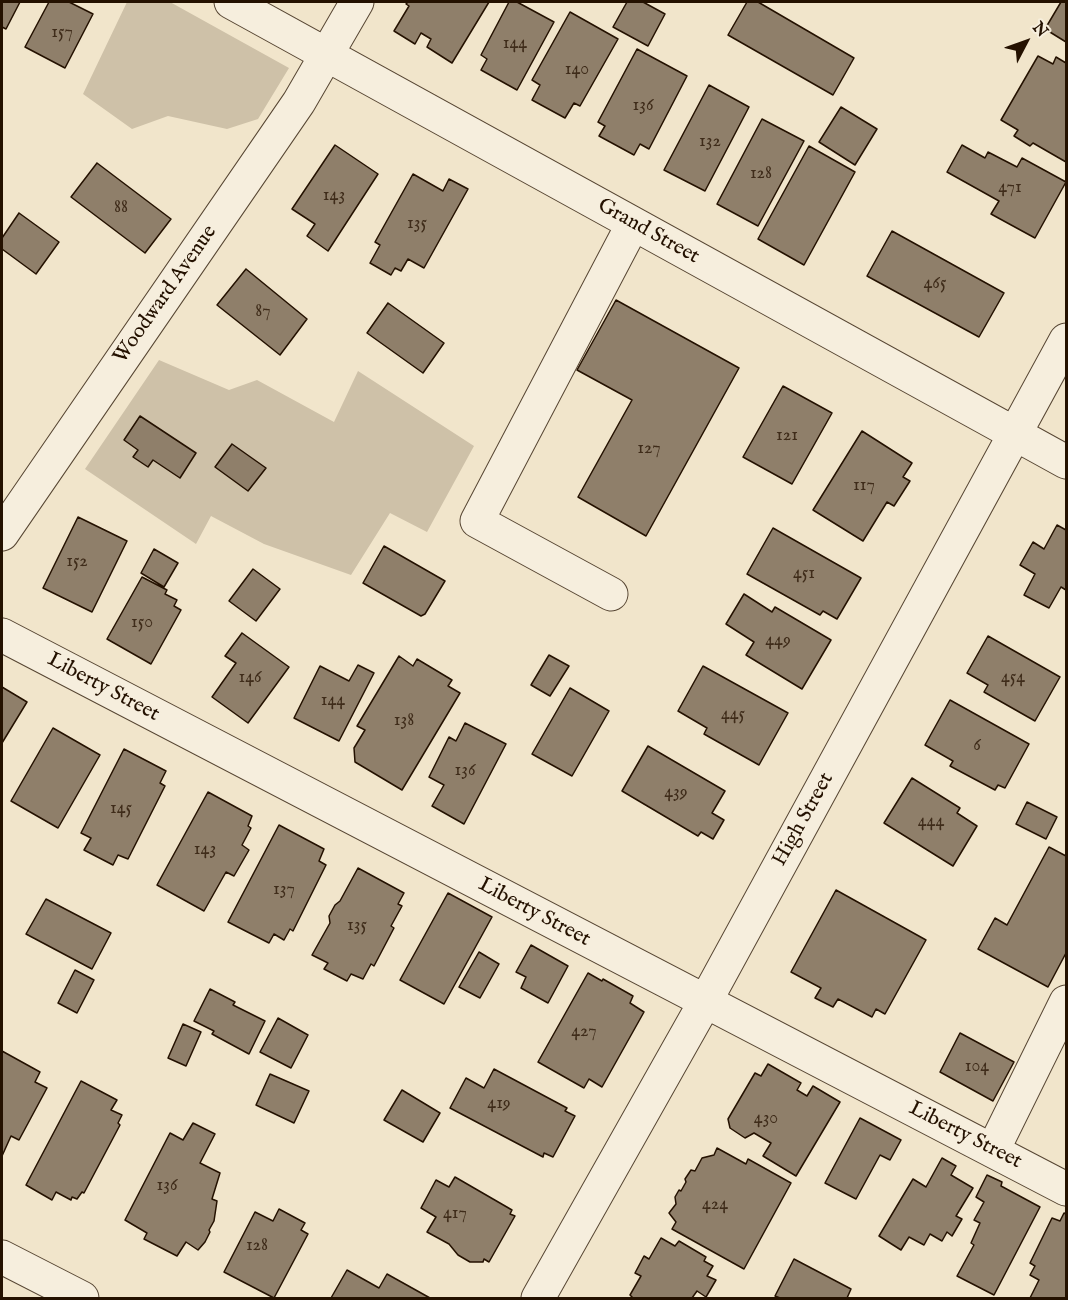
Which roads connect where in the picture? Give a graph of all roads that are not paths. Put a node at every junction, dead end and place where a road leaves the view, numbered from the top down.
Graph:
1 (231, 2) edge
2 (357, 2) edge
3 (325, 55) junction
4 (633, 224) junction
5 (1066, 340) edge
6 (1015, 434) junction
7 (1066, 462) edge
8 (2, 534) edge
9 (611, 594) dead end
10 (2, 635) edge
11 (705, 1002) junction
12 (1066, 1002) edge
13 (993, 1150) junction
14 (1066, 1189) edge
15 (2, 1257) edge
16 (82, 1299) edge
17 (537, 1299) edge

1 - 3 street, Grand Street
2 - 3 street, Woodward Avenue
3 - 4 street, Grand Street
3 - 8 street, Woodward Avenue
4 - 6 street, Grand Street
4 - 9 street
5 - 6 street, High Street
6 - 7 street, Grand Street
6 - 11 street, High Street
10 - 11 street, Liberty Street
11 - 13 street, Liberty Street
11 - 17 street, High Street
12 - 13 street
13 - 14 street, Liberty Street
15 - 16 street

